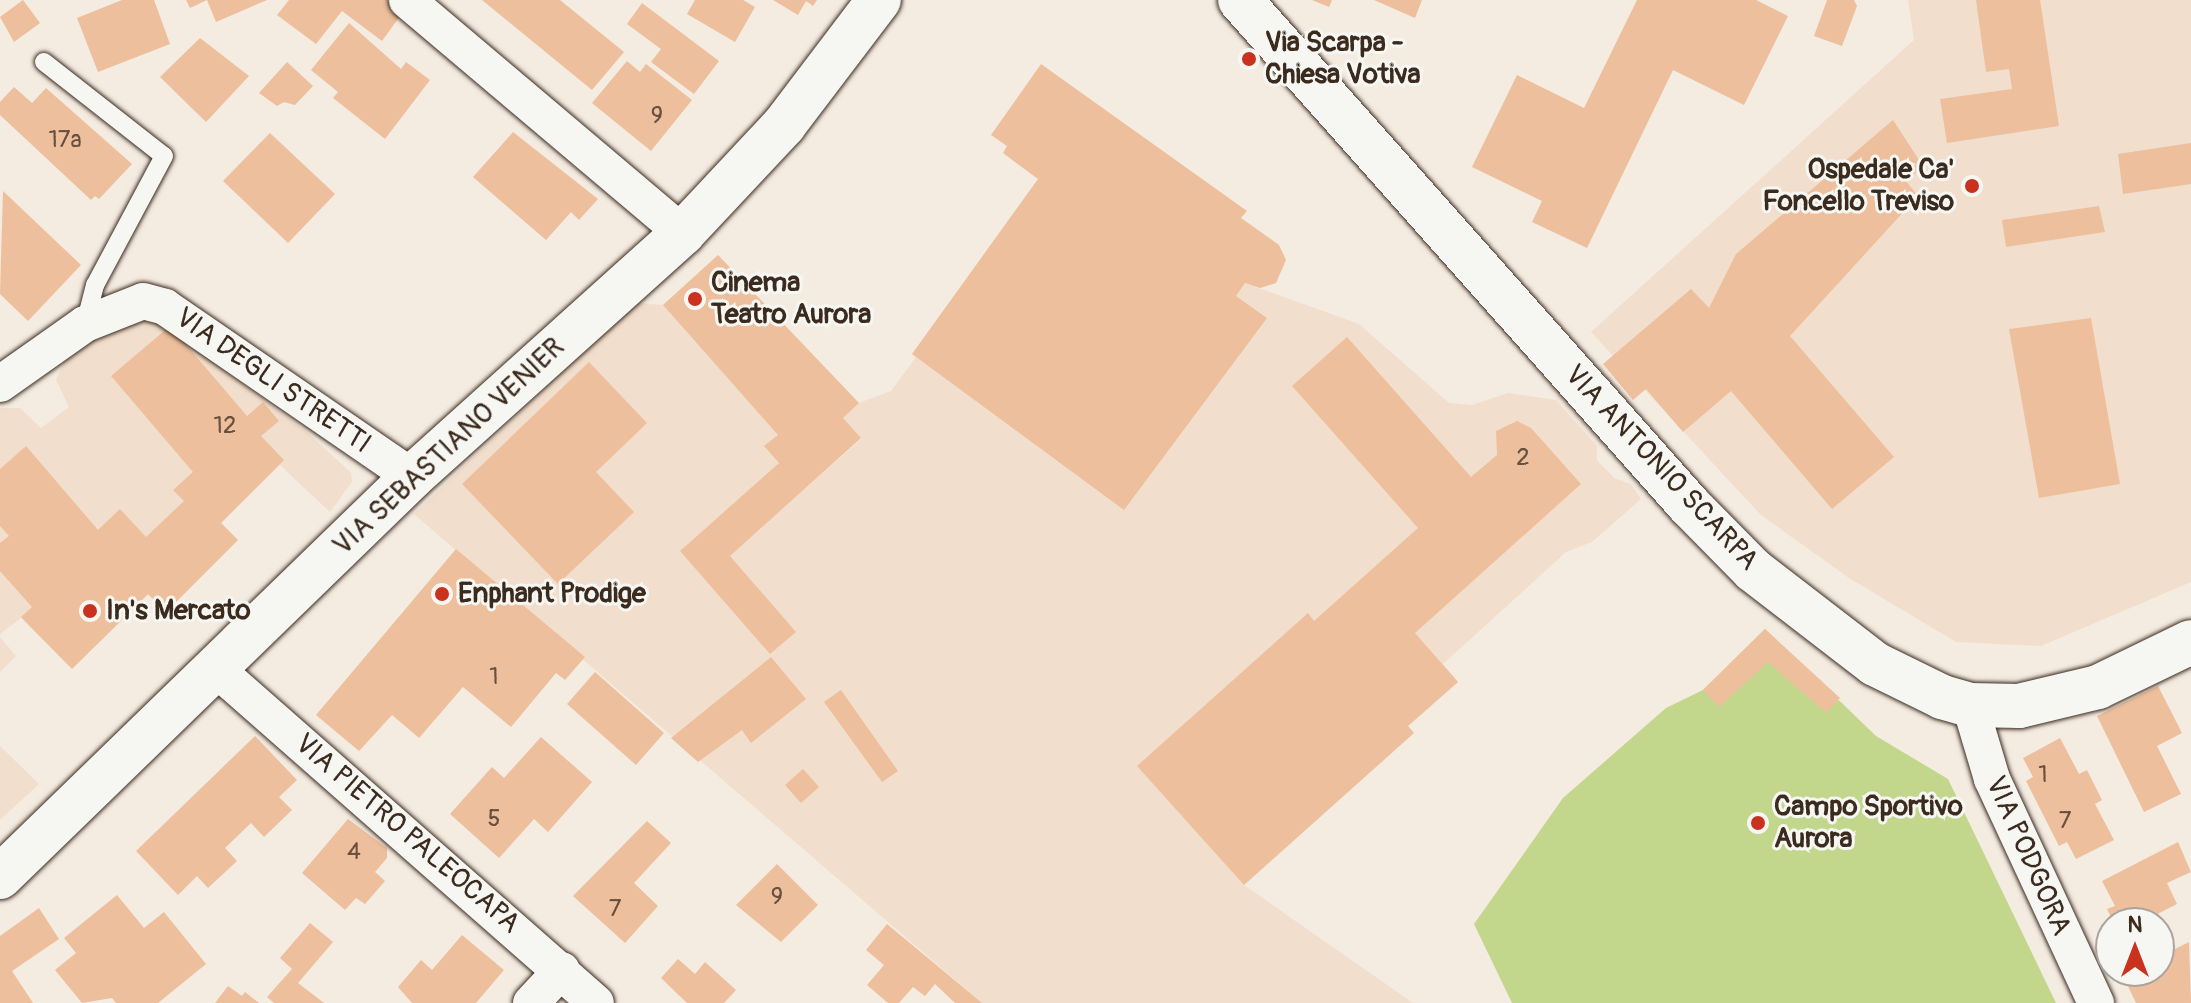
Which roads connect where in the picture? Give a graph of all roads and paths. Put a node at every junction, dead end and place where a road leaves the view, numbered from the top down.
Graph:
1 (407, 0) edge
2 (879, 0) edge
3 (1240, 0) edge
4 (44, 62) dead end
5 (683, 233) junction
6 (85, 324) junction
7 (0, 384) edge
8 (412, 477) junction
9 (2191, 642) edge
10 (215, 668) junction
11 (1970, 705) junction
12 (0, 877) edge
13 (562, 970) junction
14 (531, 1003) edge
15 (596, 1003) edge
16 (2096, 1003) edge

1 - 5 street
2 - 5 street, VIA SEBASTIANO VENIER
3 - 11 street, VIA ANTONIO SCARPA
4 - 6 lane
5 - 8 street, VIA SEBASTIANO VENIER
6 - 7 street, VIA DEGLI STRETTI
6 - 8 street, VIA DEGLI STRETTI
8 - 10 street, VIA SEBASTIANO VENIER
9 - 11 street, VIA ANTONIO SCARPA
10 - 12 street, VIA SEBASTIANO VENIER
10 - 13 street, VIA PIETRO PALEOCAPA
11 - 16 street, VIA PODGORA
13 - 14 street
13 - 15 street, VIA PIETRO PALEOCAPA

